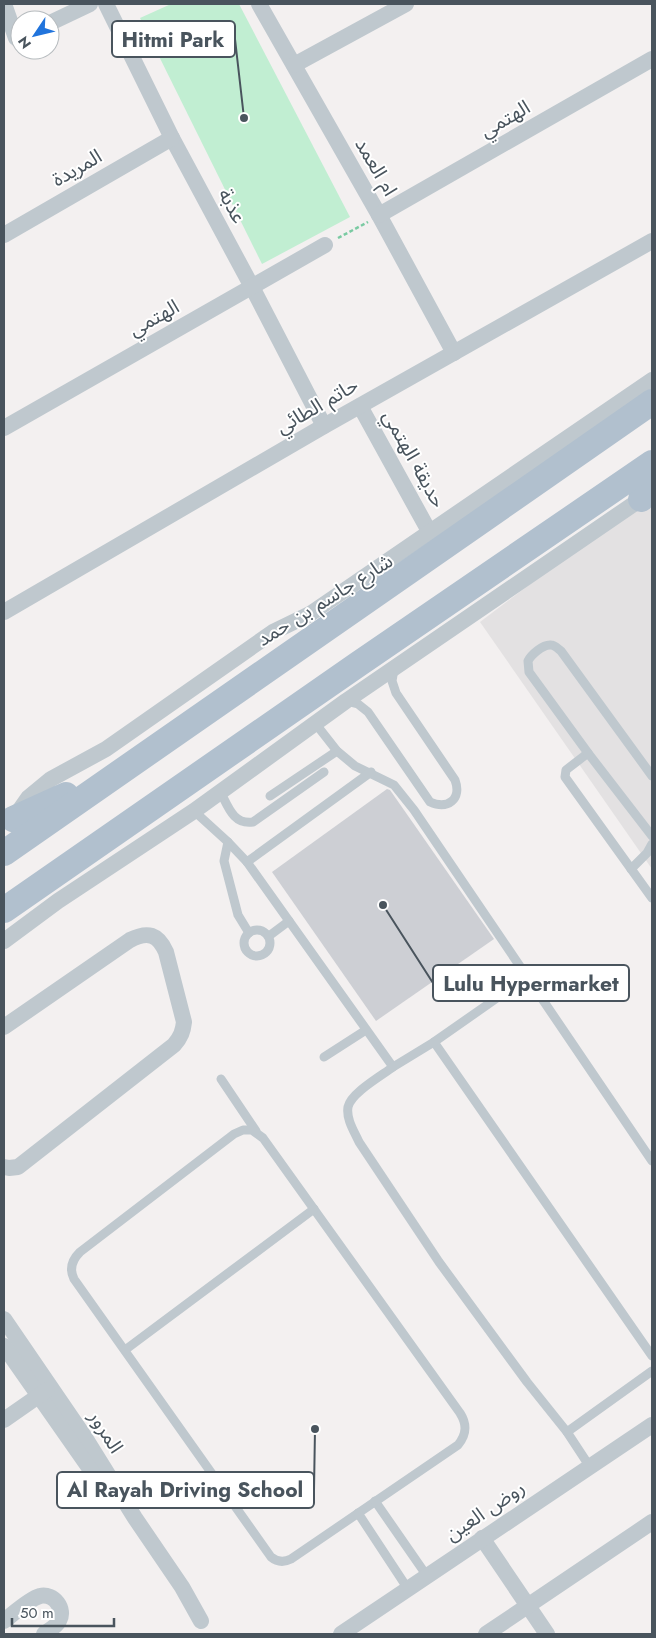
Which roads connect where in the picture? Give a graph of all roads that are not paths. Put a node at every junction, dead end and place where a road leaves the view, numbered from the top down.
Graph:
1 (4, 4) edge
2 (90, 4) edge
3 (106, 4) edge
4 (259, 4) edge
5 (406, 4) edge
6 (60, 18) edge
7 (10, 28) edge
8 (652, 59) edge
9 (294, 65) junction
10 (172, 138) junction
11 (379, 215) junction
12 (4, 235) edge
13 (652, 240) edge
14 (325, 245) road end
15 (252, 287) junction
16 (454, 353) junction
17 (652, 380) edge
18 (652, 402) edge
19 (360, 406) junction
20 (324, 426) junction
21 (4, 428) edge
22 (652, 463) edge
23 (648, 493) edge
24 (430, 533) junction
25 (4, 612) edge
26 (394, 669) junction
27 (346, 701) junction
28 (315, 723) junction
29 (337, 752) junction
30 (588, 753) junction
31 (324, 772) dead end
32 (371, 772) junction
33 (652, 776) edge
34 (105, 782) junction
35 (220, 791) junction
36 (270, 796) dead end
37 (194, 811) junction
38 (8, 823) edge
39 (652, 836) edge
40 (228, 842) junction
41 (652, 844) edge
42 (4, 853) edge
43 (247, 862) junction
44 (632, 868) junction
45 (652, 898) edge
46 (4, 910) edge
47 (289, 921) junction
48 (249, 933) junction
49 (269, 936) junction
50 (4, 942) edge
51 (527, 977) junction
52 (4, 1027) edge
53 (366, 1030) junction
54 (434, 1042) junction
55 (324, 1058) dead end
56 (393, 1067) junction
57 (221, 1079) dead end
58 (256, 1132) junction
59 (652, 1161) edge
60 (4, 1167) edge
61 (314, 1209) junction
62 (4, 1319) edge
63 (4, 1346) edge
64 (124, 1350) junction
65 (652, 1356) edge
66 (652, 1371) edge
67 (44, 1391) junction
68 (4, 1420) edge
69 (652, 1425) edge
70 (567, 1432) junction
71 (590, 1467) junction
72 (374, 1501) junction
73 (358, 1513) junction
74 (652, 1522) edge
75 (482, 1538) junction
76 (427, 1576) junction
77 (408, 1589) junction
78 (528, 1606) junction
79 (4, 1621) edge
80 (205, 1628) edge
81 (44, 1634) edge
82 (341, 1634) edge
83 (486, 1634) edge
84 (547, 1634) edge

1 - 7 street
2 - 6 street
3 - 10 street, عذبة
4 - 9 street, ام العمد
5 - 9 street
8 - 11 street, الهتمي
9 - 11 street, ام العمد
10 - 12 street, المريدة
10 - 15 street, عذبة
11 - 16 street, ام العمد
13 - 16 street, حاتم الطائي
14 - 15 street, الهتمي
15 - 20 street, عذبة
15 - 21 street, الهتمي
16 - 19 street, حاتم الطائي
17 - 24 street, شارع جاسم بن حمد
18 - 34 main road, شارع جاسم بن حمد
19 - 20 street, حاتم الطائي
19 - 24 street, حديقة الهتمي
20 - 25 street, حاتم الطائي
22 - 46 main road
23 - 26 street
24 - 38 street, شارع جاسم بن حمد
26 - 27 street
26 - 27 lane
27 - 28 street
28 - 29 lane
28 - 35 street
29 - 32 lane
29 - 36 lane
30 - 33 lane
30 - 39 lane
30 - 44 lane
31 - 35 lane
32 - 43 lane
32 - 51 lane
34 - 38 main road
34 - 42 main road, شارع جاسم بن حمد
35 - 37 street
37 - 40 lane
37 - 50 street
40 - 43 lane
40 - 48 lane
41 - 44 lane
43 - 47 lane
44 - 45 lane
47 - 49 lane
47 - 53 lane
48 - 49 lane
48 - 49 lane
51 - 54 lane
51 - 59 lane
52 - 60 street
53 - 55 lane
53 - 56 lane
54 - 56 lane
54 - 65 lane
56 - 70 lane
57 - 58 lane
58 - 61 lane
58 - 64 lane
61 - 64 lane
61 - 72 lane
62 - 67 street, المرور
63 - 67 street, المرور
64 - 73 lane
66 - 70 lane
67 - 68 street
67 - 80 street, المرور
69 - 71 street, روض العين
70 - 71 lane
71 - 75 street, روض العين
72 - 73 lane
72 - 76 lane
73 - 77 lane
74 - 78 street
75 - 76 street, روض العين
75 - 78 street
76 - 77 street, روض العين
77 - 82 street, روض العين
78 - 83 street
78 - 84 street
79 - 81 street

